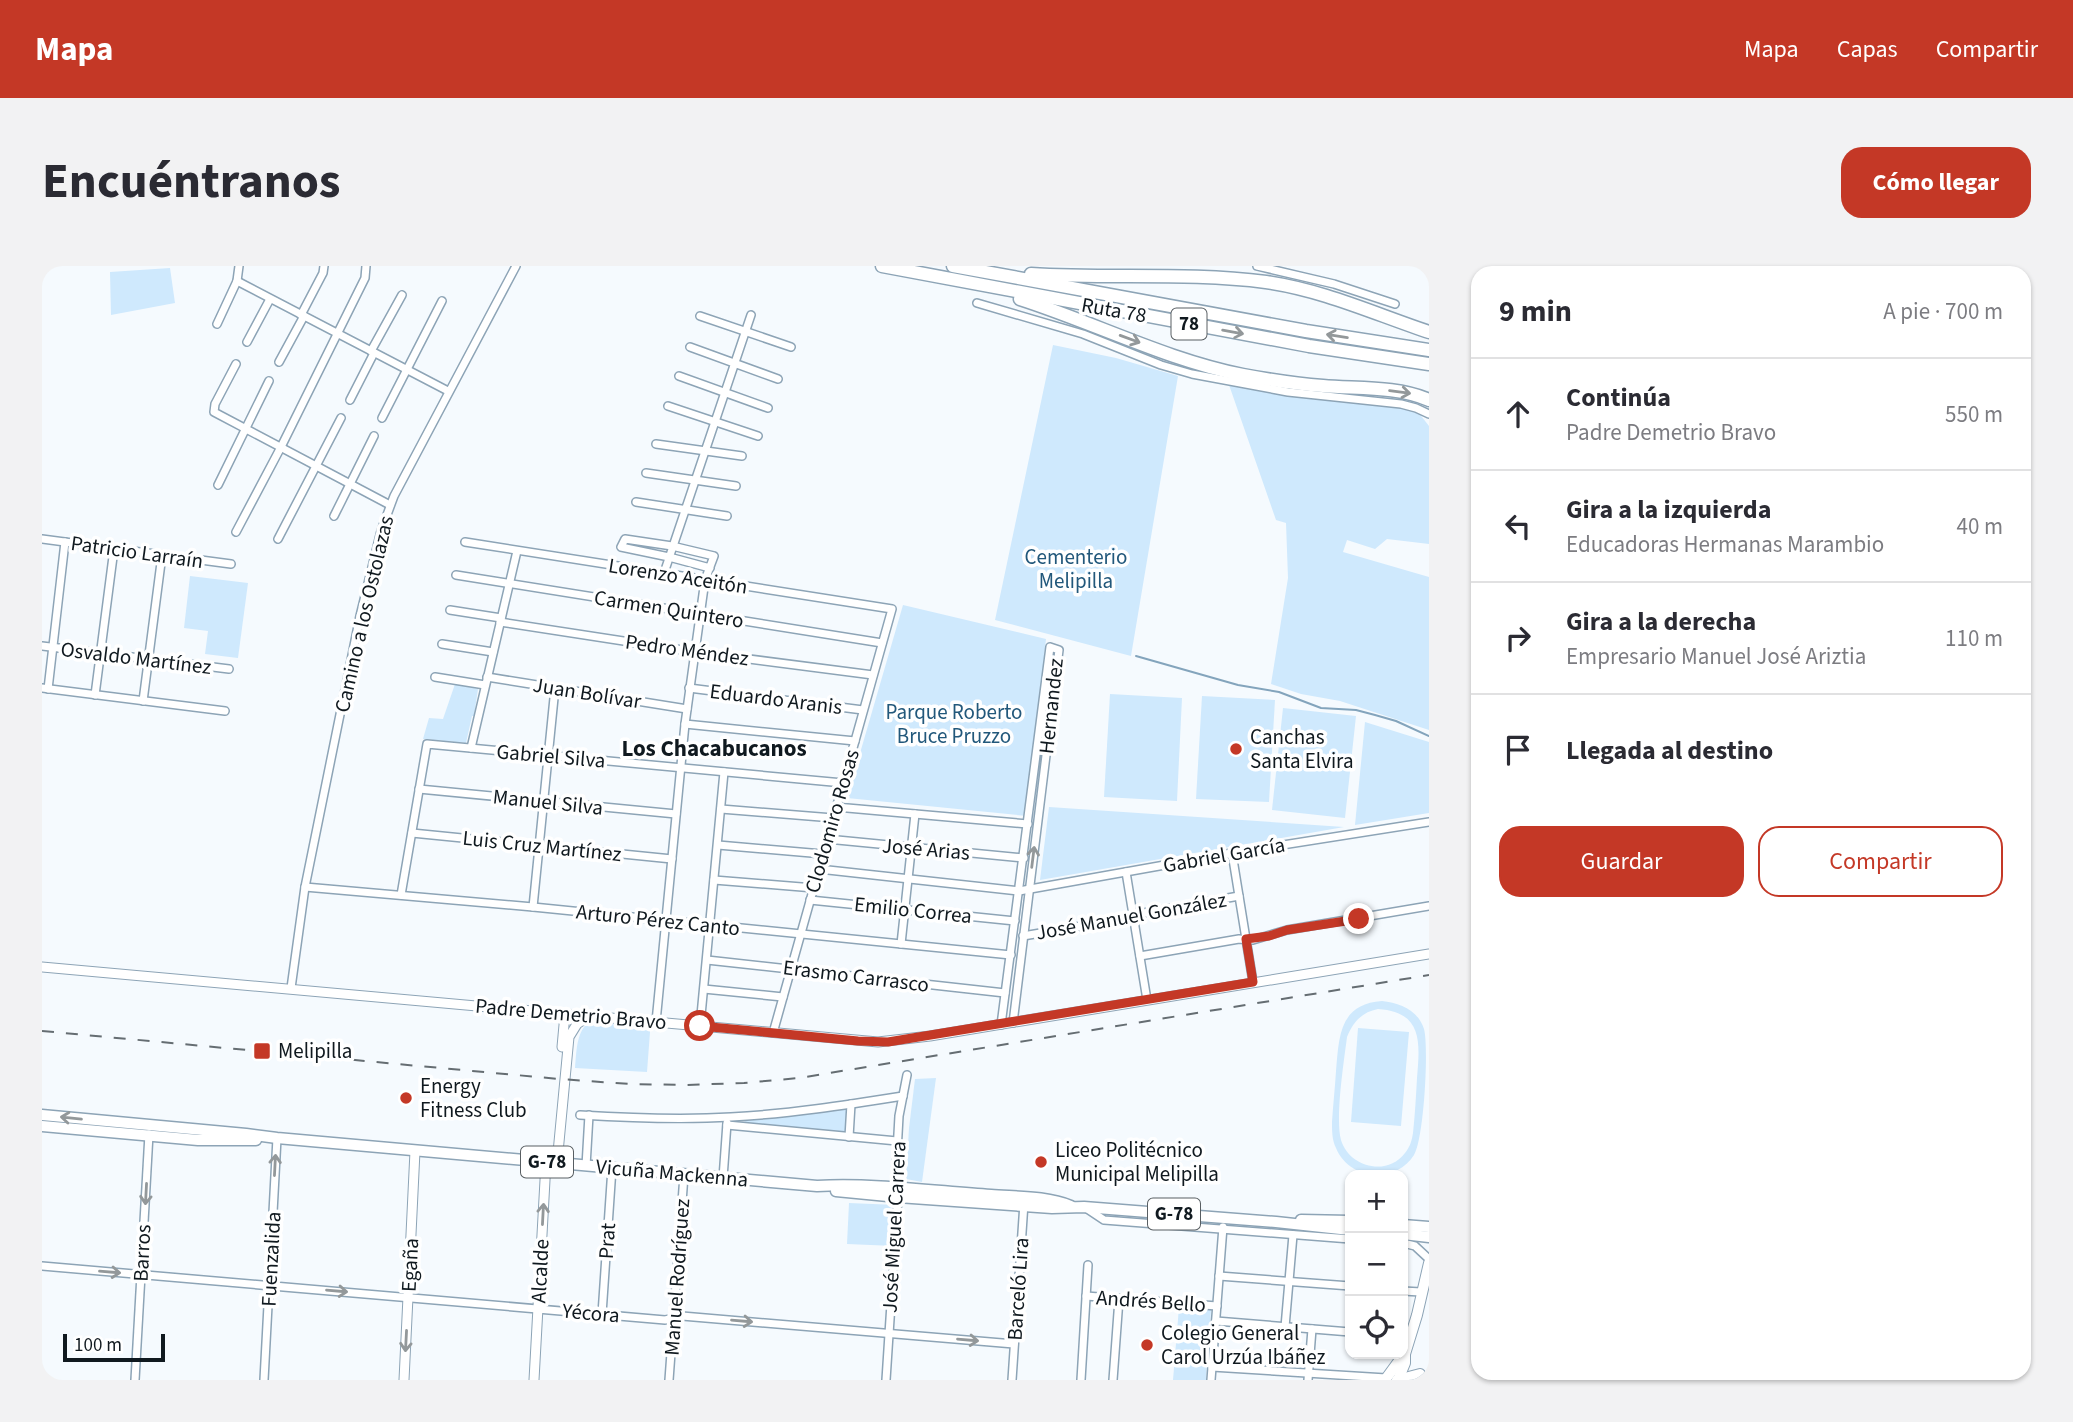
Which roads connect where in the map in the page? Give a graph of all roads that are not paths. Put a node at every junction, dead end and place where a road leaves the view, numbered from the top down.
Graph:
1 (239, 266) edge
2 (324, 266) edge
3 (366, 266) edge
4 (516, 266) edge
5 (882, 266) edge
6 (1257, 266) edge
7 (967, 269) junction
8 (951, 272) edge
9 (237, 281) junction
10 (402, 295) dead end
11 (270, 299) junction
12 (442, 301) dead end
13 (977, 303) dead end
14 (1395, 304) dead end
15 (302, 315) junction
16 (700, 316) dead end
17 (751, 316) dead end
18 (217, 324) dead end
19 (746, 332) junction
20 (1429, 332) edge
21 (338, 334) junction
22 (247, 342) dead end
23 (690, 347) dead end
24 (791, 347) dead end
25 (1429, 350) edge
26 (373, 352) junction
27 (279, 362) dead end
28 (735, 363) junction
29 (236, 364) dead end
30 (1429, 364) edge
31 (407, 370) junction
32 (679, 376) dead end
33 (778, 379) dead end
34 (269, 381) dead end
35 (448, 391) junction
36 (725, 392) junction
37 (350, 400) dead end
38 (1429, 400) edge
39 (668, 406) dead end
40 (768, 408) dead end
41 (1429, 414) edge
42 (341, 418) dead end
43 (382, 418) dead end
44 (715, 422) junction
45 (246, 429) junction
46 (374, 436) dead end
47 (758, 436) dead end
48 (656, 444) dead end
49 (281, 447) junction
50 (704, 451) junction
51 (742, 456) dead end
52 (316, 466) junction
53 (646, 473) dead end
54 (695, 480) junction
55 (350, 484) junction
56 (218, 485) dead end
57 (736, 486) dead end
58 (636, 502) dead end
59 (390, 505) junction
60 (684, 509) junction
61 (334, 516) dead end
62 (727, 516) dead end
63 (236, 532) dead end
64 (42, 539) edge
65 (278, 539) dead end
66 (65, 542) junction
67 (465, 542) dead end
68 (672, 546) junction
69 (114, 548) junction
70 (517, 551) junction
71 (162, 555) junction
72 (669, 556) junction
73 (231, 565) dead end
74 (710, 568) junction
75 (664, 573) junction
76 (456, 575) dead end
77 (705, 580) junction
78 (509, 584) junction
79 (892, 609) joint
80 (450, 610) dead end
81 (700, 614) junction
82 (501, 620) junction
83 (882, 643) junction
84 (442, 644) dead end
85 (42, 646) edge
86 (53, 648) junction
87 (493, 652) junction
88 (695, 652) junction
89 (100, 653) junction
90 (148, 659) junction
91 (229, 669) dead end
92 (873, 675) junction
93 (435, 677) dead end
94 (486, 681) junction
95 (45, 688) edge
96 (555, 688) junction
97 (689, 688) junction
98 (95, 695) junction
99 (143, 701) junction
100 (687, 709) junction
101 (863, 710) junction
102 (225, 711) dead end
103 (685, 724) junction
104 (855, 741) junction
105 (471, 748) junction
106 (548, 756) junction
107 (680, 768) junction
108 (724, 772) junction
109 (843, 783) junction
110 (419, 789) junction
111 (544, 801) junction
112 (836, 807) junction
113 (721, 809) junction
114 (676, 814) junction
115 (915, 814) junction
116 (833, 818) junction
117 (1429, 822) edge
118 (1028, 824) junction
119 (412, 833) junction
120 (827, 839) junction
121 (718, 845) junction
122 (539, 846) junction
123 (911, 847) junction
124 (1232, 853) junction
125 (823, 854) junction
126 (1024, 858) junction
127 (672, 859) junction
128 (819, 869) junction
129 (1126, 872) junction
130 (908, 879) junction
131 (714, 880) junction
132 (305, 887) junction
133 (814, 888) junction
134 (1029, 890) junction
135 (1019, 891) junction
136 (401, 895) junction
137 (1239, 896) junction
138 (810, 900) junction
139 (1429, 906) edge
140 (533, 907) junction
141 (905, 909) junction
142 (1133, 916) junction
143 (666, 920) junction
144 (1015, 921) junction
145 (710, 925) junction
146 (801, 934) junction
147 (1023, 936) junction
148 (1246, 939) junction
149 (901, 944) junction
150 (1429, 954) edge
151 (1011, 955) junction
152 (1140, 956) junction
153 (707, 960) junction
154 (42, 967) edge
155 (791, 969) junction
156 (1253, 982) junction
157 (291, 988) junction
158 (704, 989) junction
159 (1005, 993) junction
160 (783, 998) junction
161 (1147, 1000) junction
162 (565, 1014) junction
163 (587, 1017) junction
164 (656, 1022) junction
165 (1013, 1023) junction
166 (1001, 1025) junction
167 (700, 1026) junction
168 (773, 1033) junction
169 (907, 1075) dead end
170 (903, 1096) junction
171 (851, 1104) junction
172 (42, 1115) edge
173 (580, 1115) dead end
174 (589, 1115) junction
175 (728, 1121) junction
176 (42, 1126) edge
177 (149, 1131) junction
178 (849, 1137) junction
179 (277, 1139) junction
180 (897, 1141) junction
181 (415, 1151) junction
182 (552, 1163) junction
183 (586, 1166) junction
184 (612, 1168) junction
185 (684, 1175) junction
186 (723, 1178) junction
187 (896, 1193) junction
188 (1024, 1202) junction
189 (1084, 1207) junction
190 (1429, 1219) edge
191 (1345, 1221) edge
192 (1276, 1222) junction
193 (1223, 1224) junction
194 (1408, 1227) edge
195 (1429, 1227) edge
196 (1408, 1228) edge
197 (1345, 1229) edge
198 (1408, 1229) edge
199 (1293, 1235) junction
200 (1429, 1237) edge
201 (1345, 1239) edge
202 (1408, 1244) edge
203 (1429, 1261) edge
204 (1088, 1265) dead end
205 (42, 1266) edge
206 (141, 1275) junction
207 (1219, 1276) junction
208 (1289, 1281) junction
209 (270, 1285) junction
210 (1345, 1286) edge
211 (1425, 1289) edge
212 (1086, 1296) junction
213 (408, 1297) junction
214 (1119, 1299) junction
215 (1217, 1306) junction
216 (538, 1309) junction
217 (602, 1314) junction
218 (674, 1318) junction
219 (1216, 1321) junction
220 (1285, 1327) junction
221 (1312, 1329) junction
222 (1345, 1332) edge
223 (889, 1333) junction
224 (1408, 1333) edge
225 (1014, 1344) junction
226 (1405, 1359) edge
227 (1405, 1359) edge
228 (1212, 1367) junction
229 (1261, 1371) junction
230 (1308, 1377) edge
231 (1404, 1377) edge
232 (135, 1380) edge
233 (264, 1380) edge
234 (404, 1380) edge
235 (534, 1380) edge
236 (669, 1380) edge
237 (886, 1380) edge
238 (1012, 1380) edge
239 (1081, 1380) edge
240 (1113, 1380) edge
241 (1211, 1380) edge
242 (1261, 1380) edge

1 - 9 street
2 - 15 street
3 - 21 street
4 - 35 street, Camino a los Ostolazas
5 - 8 highway, Ruta 78 / 78
6 - 14 street
7 - 8 highway, Ruta 78 / 78
7 - 20 highway
25 -> 7 highway, Ruta 78 / 78
8 -> 30 highway, Ruta 78 / 78
8 -> 38 highway
9 - 11 street
9 - 18 street
10 - 26 street
11 - 15 street
11 - 22 street
12 - 31 street
13 - 41 street
15 - 21 street
15 - 27 street
16 - 19 street
17 - 19 street
19 - 24 street
19 - 28 street
21 - 26 street
21 - 49 street
23 - 28 street
26 - 31 street
26 - 37 street
28 - 33 street
28 - 36 street
29 - 45 street
31 - 35 street
31 - 43 street
32 - 36 street
34 - 45 street
35 - 59 street, Camino a los Ostolazas
36 - 40 street
36 - 44 street
39 - 44 street
42 - 52 street
44 - 47 street
44 - 50 street
45 - 49 street
45 - 56 street
46 - 55 street
48 - 50 street
49 - 52 street
49 - 63 street
50 - 51 street
50 - 54 street
52 - 55 street
52 - 65 street
53 - 54 street
54 - 57 street
54 - 60 street
55 - 59 street
55 - 61 street
58 - 60 street
59 - 132 street, Camino a los Ostolazas
60 - 62 street
60 - 68 street
64 - 66 street, Patricio Larraín
66 - 69 street, Patricio Larraín
66 - 86 street
67 - 70 street, Lorenzo Aceitón
68 - 72 street
68 - 72 street
68 - 74 street
69 - 71 street, Patricio Larraín
69 - 89 street
70 - 75 street, Lorenzo Aceitón
70 - 78 street
71 - 73 street, Patricio Larraín
71 - 90 street
72 - 74 street
72 - 75 street
74 - 77 street
75 - 77 street, Lorenzo Aceitón
76 - 78 street, Carmen Quintero
77 - 79 street, Lorenzo Aceitón
77 - 81 street
78 - 81 street, Carmen Quintero
78 - 82 street
79 - 83 street, Clodomiro Rosas
80 - 82 street, Pedro Méndez
81 - 83 street, Carmen Quintero
81 - 88 street
82 - 87 street
82 - 88 street, Pedro Méndez
83 - 92 street, Clodomiro Rosas
84 - 87 street
85 - 86 street, Osvaldo Martínez
86 - 89 street, Osvaldo Martínez
86 - 95 street
87 - 94 street
88 - 92 street, Pedro Méndez
88 - 97 street
89 - 90 street, Osvaldo Martínez
89 - 98 street
90 - 91 street, Osvaldo Martínez
90 - 99 street
92 - 101 street, Clodomiro Rosas
93 - 94 street, Juan Bolívar
94 - 96 street, Juan Bolívar
94 - 105 street
95 - 98 street
96 - 100 street, Juan Bolívar
96 - 106 street
97 - 100 street
97 - 101 street, Eduardo Aranis
98 - 99 street
99 - 102 street
100 - 103 street
101 - 104 street, Clodomiro Rosas
103 - 104 street
103 - 107 street
104 - 109 street, Clodomiro Rosas
105 - 106 street, Gabriel Silva
105 - 110 street, Gabriel Silva
106 - 107 street, Gabriel Silva
106 - 111 street
107 - 108 street, Gabriel Silva
107 - 114 street
108 - 109 street, Gabriel Silva
108 - 113 street
109 - 112 street, Clodomiro Rosas
110 - 111 street, Manuel Silva
110 - 119 street
111 - 114 street, Manuel Silva
111 - 122 street
112 - 115 street
112 - 116 street, Clodomiro Rosas
113 - 116 street
113 - 121 street
114 - 127 street
115 - 118 street
115 - 123 street
116 - 120 street, Clodomiro Rosas
117 - 124 street, Gabriel García
118 - 126 street, Hernandez
134 -> 118 street, Hernandez
119 - 122 street, Luis Cruz Martínez
119 - 136 street
120 - 123 street, José Arias
120 - 125 street, Clodomiro Rosas
121 - 125 street
121 - 131 street
122 - 127 street, Luis Cruz Martínez
122 - 140 street
123 - 126 street, José Arias
123 - 130 street
124 - 129 street, Gabriel García
124 - 137 street
125 - 128 street, Clodomiro Rosas
126 - 135 street, Hernandez
127 - 143 street
128 - 130 street, Gabriel García
128 - 133 street, Clodomiro Rosas
129 - 134 street, Gabriel García
129 - 142 street
130 - 135 street, Gabriel García
130 - 141 street
131 - 133 street
131 - 145 street
132 - 136 street, Arturo Pérez Canto
132 - 157 street, Camino a los Ostolazas
133 - 138 street, Clodomiro Rosas
134 - 135 street, Gabriel García
134 - 147 street, Hernandez
135 - 144 street, Hernandez
136 - 140 street, Arturo Pérez Canto
137 - 142 street, José Manuel González
137 - 148 street
138 - 141 street, Emilio Correa
138 - 146 street, Clodomiro Rosas
139 - 148 street
140 - 143 street, Arturo Pérez Canto
141 - 144 street, Emilio Correa
141 - 149 street
142 - 147 street, José Manuel González
142 - 152 street
143 - 145 street, Arturo Pérez Canto
143 - 164 street
144 - 151 street, Hernandez
145 - 146 street, Arturo Pérez Canto
145 - 153 street
146 - 149 street, Arturo Pérez Canto
146 - 155 street, Clodomiro Rosas
147 - 165 street, Hernandez
148 - 152 street
148 - 156 street
149 - 151 street, Arturo Pérez Canto
150 - 156 street, Padre Demetrio Bravo
151 - 159 street, Hernandez
152 - 161 street
153 - 155 street, Erasmo Carrasco
153 - 158 street
154 - 157 street, Padre Demetrio Bravo
155 - 159 street, Erasmo Carrasco
155 - 160 street, Clodomiro Rosas
156 - 161 street, Padre Demetrio Bravo
157 - 162 street, Padre Demetrio Bravo
158 - 160 street
158 - 167 street
159 - 166 street, Hernandez
160 - 168 street, Clodomiro Rosas
161 - 165 street, Padre Demetrio Bravo
162 - 163 street, Padre Demetrio Bravo
162 - 182 street, Alcalde
163 - 164 street, Padre Demetrio Bravo
163 - 182 street, Alcalde
164 - 167 street, Padre Demetrio Bravo
165 - 166 street, Padre Demetrio Bravo
166 - 168 street, Padre Demetrio Bravo
167 - 168 street, Padre Demetrio Bravo
169 - 170 street, José Miguel Carrera
170 - 171 street
170 - 180 street, José Miguel Carrera
171 - 175 street
171 - 178 street
177 -> 172 main road, Vicuña Mackenna / G-78
173 - 174 street
174 - 175 street
174 - 183 street
175 - 178 street
175 - 186 street
176 - 177 main road, Vicuña Mackenna / G-78
177 - 179 main road, Vicuña Mackenna / G-78
177 -> 206 street, Barros
178 - 180 street
179 - 181 main road, Vicuña Mackenna / G-78
209 -> 179 street, Fuenzalida
180 - 187 street, José Miguel Carrera
181 - 182 main road, Vicuña Mackenna / G-78
181 - 213 street, Egaña
182 - 183 main road, Vicuña Mackenna / G-78
216 -> 182 street, Alcalde
183 - 184 main road, Vicuña Mackenna / G-78
184 - 185 main road, Vicuña Mackenna / G-78
184 - 217 street, Prat
185 - 186 main road, Vicuña Mackenna / G-78
185 - 218 street, Manuel Rodríguez
186 - 187 main road, Vicuña Mackenna / G-78
187 - 188 main road, Vicuña Mackenna / G-78
187 - 223 street, José Miguel Carrera
188 - 189 main road, Vicuña Mackenna / G-78
188 - 225 street, Barceló Lira
189 - 193 main road, Vicuña Mackenna / G-78
189 - 193 street, Vicuña Mackenna
190 - 194 main road
191 - 192 main road, Vicuña Mackenna / G-78
192 - 193 main road, Vicuña Mackenna / G-78
192 - 197 main road, Vicuña Mackenna / G-78
193 - 199 street, Vicuña Mackenna
193 - 207 street
195 - 196 main road
198 - 200 main road
199 - 201 street, Vicuña Mackenna
199 - 208 street
202 - 203 street
203 - 211 main road
204 - 212 street
205 -> 206 street, Yécora
206 - 209 street, Yécora
206 - 232 street, Barros
207 - 208 street
207 - 215 street
208 - 210 street
208 - 220 street
209 -> 213 street, Yécora
209 - 233 street, Fuenzalida
211 - 224 main road
212 - 214 street, Andrés Bello
212 - 239 street
213 - 216 street, Yécora
213 -> 234 street, Egaña
214 - 215 street, Andrés Bello
214 - 240 street
215 - 219 street
216 - 217 street, Yécora
216 - 235 street, Alcalde
217 - 218 street, Yécora
218 -> 223 street, Yécora
218 - 236 street, Manuel Rodríguez
219 - 220 street
219 - 228 street
220 - 221 street
221 - 222 street
221 - 230 street
223 -> 225 street, Yécora
223 - 237 street, José Miguel Carrera
225 - 238 street, Barceló Lira
226 - 231 main road
227 - 231 main road
228 - 229 street
228 - 241 street
229 - 230 street
229 - 242 street
230 - 231 street

